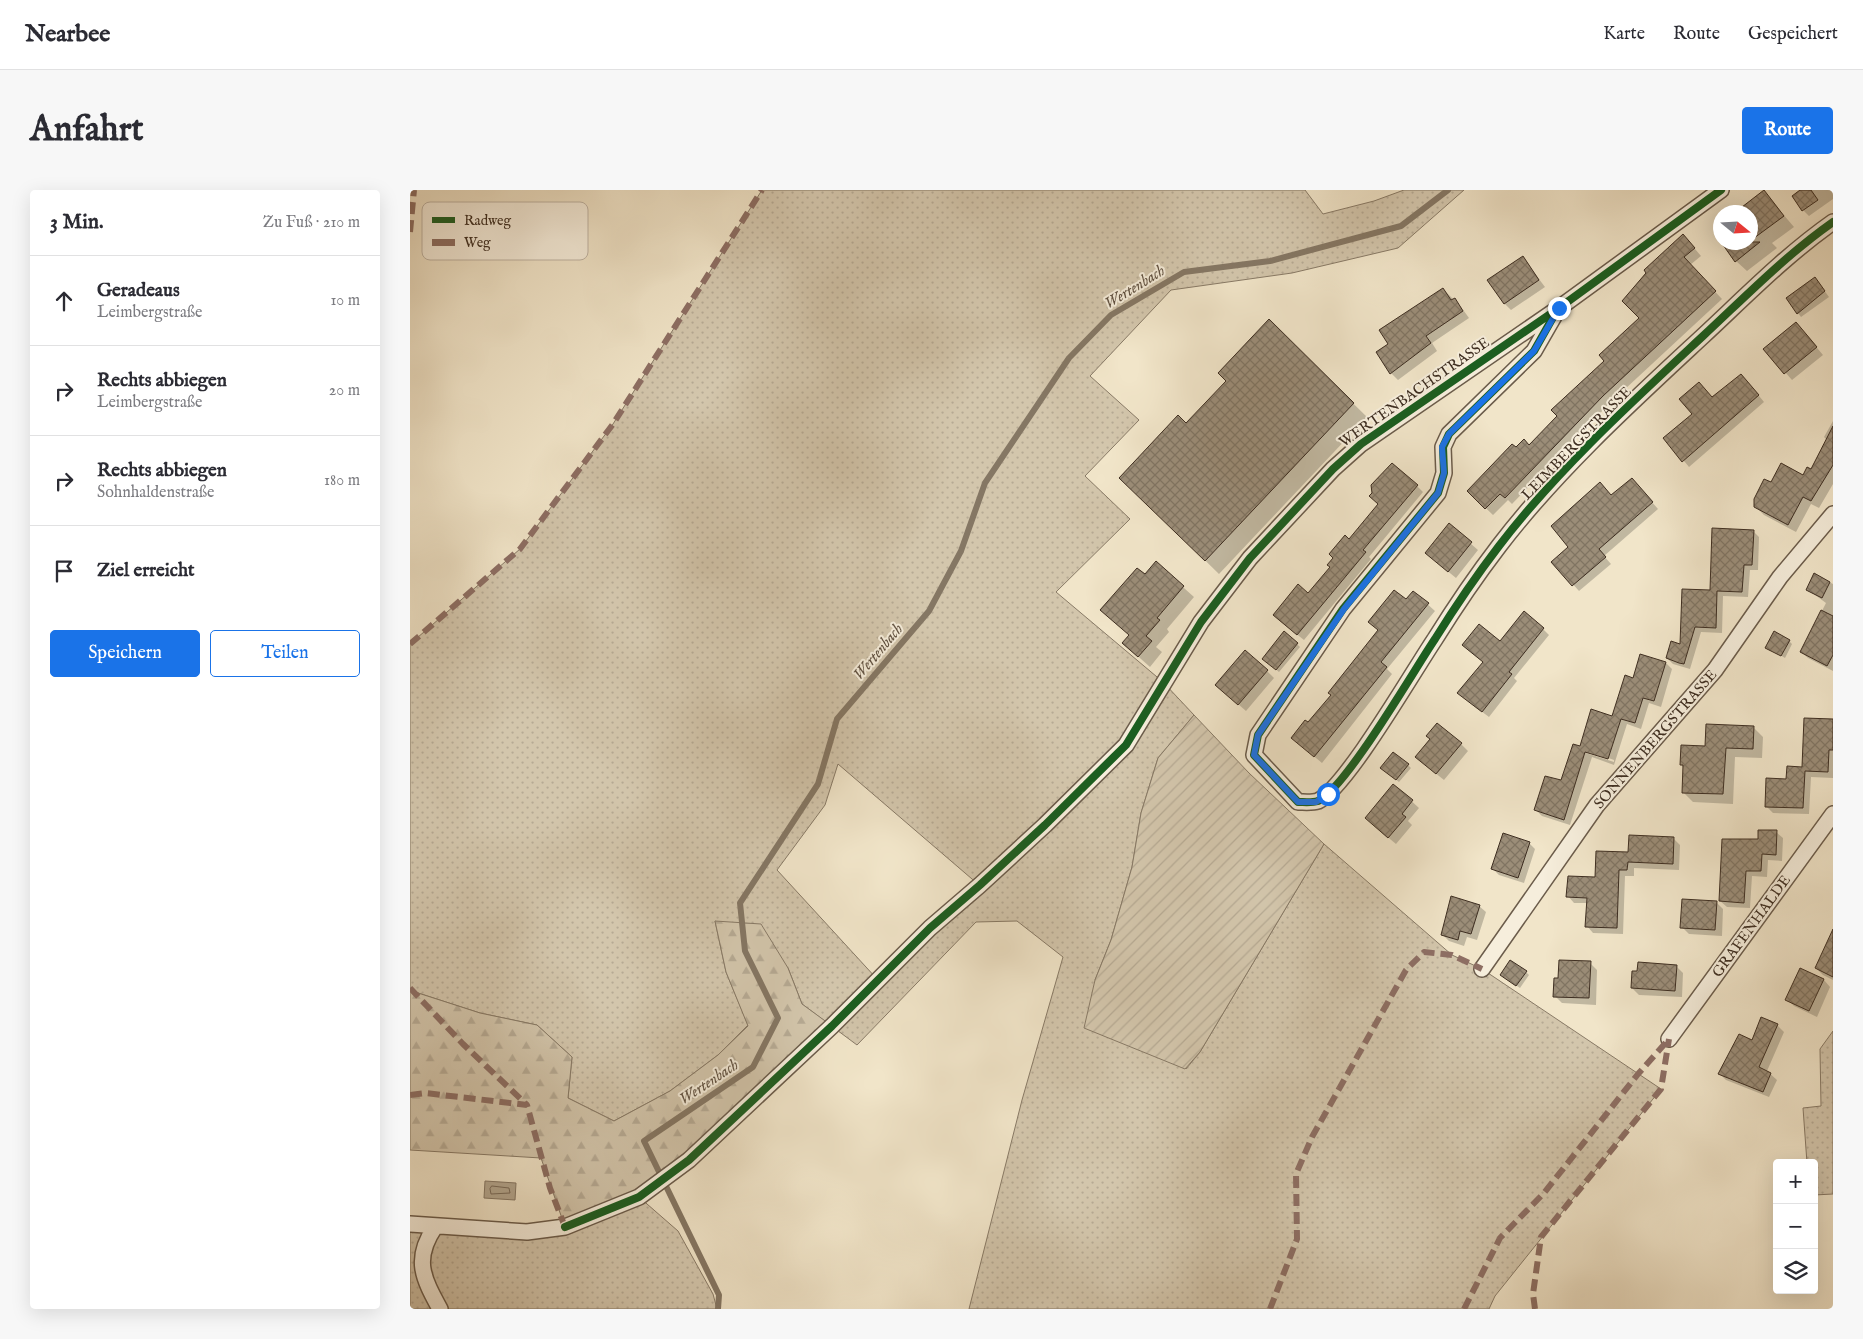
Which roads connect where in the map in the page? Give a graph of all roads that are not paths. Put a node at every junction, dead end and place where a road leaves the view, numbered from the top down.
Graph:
1 (1722, 190) edge
2 (1833, 222) edge
3 (1559, 308) junction
4 (1833, 514) edge
5 (1833, 814) edge
6 (1482, 969) dead end
7 (1669, 1039) dead end
8 (410, 1224) edge
9 (435, 1227) junction
10 (440, 1309) edge

1 - 3 street, WERTENBACHSTRASSE
2 - 3 street, LEIMBERGSTRASSE
3 - 9 street, WERTENBACHSTRASSE
4 - 6 street, SONNENBERGSTRASSE
5 - 7 street, GRAFENHALDE
8 - 9 street, WERTENBACHSTRASSE
9 - 10 street

